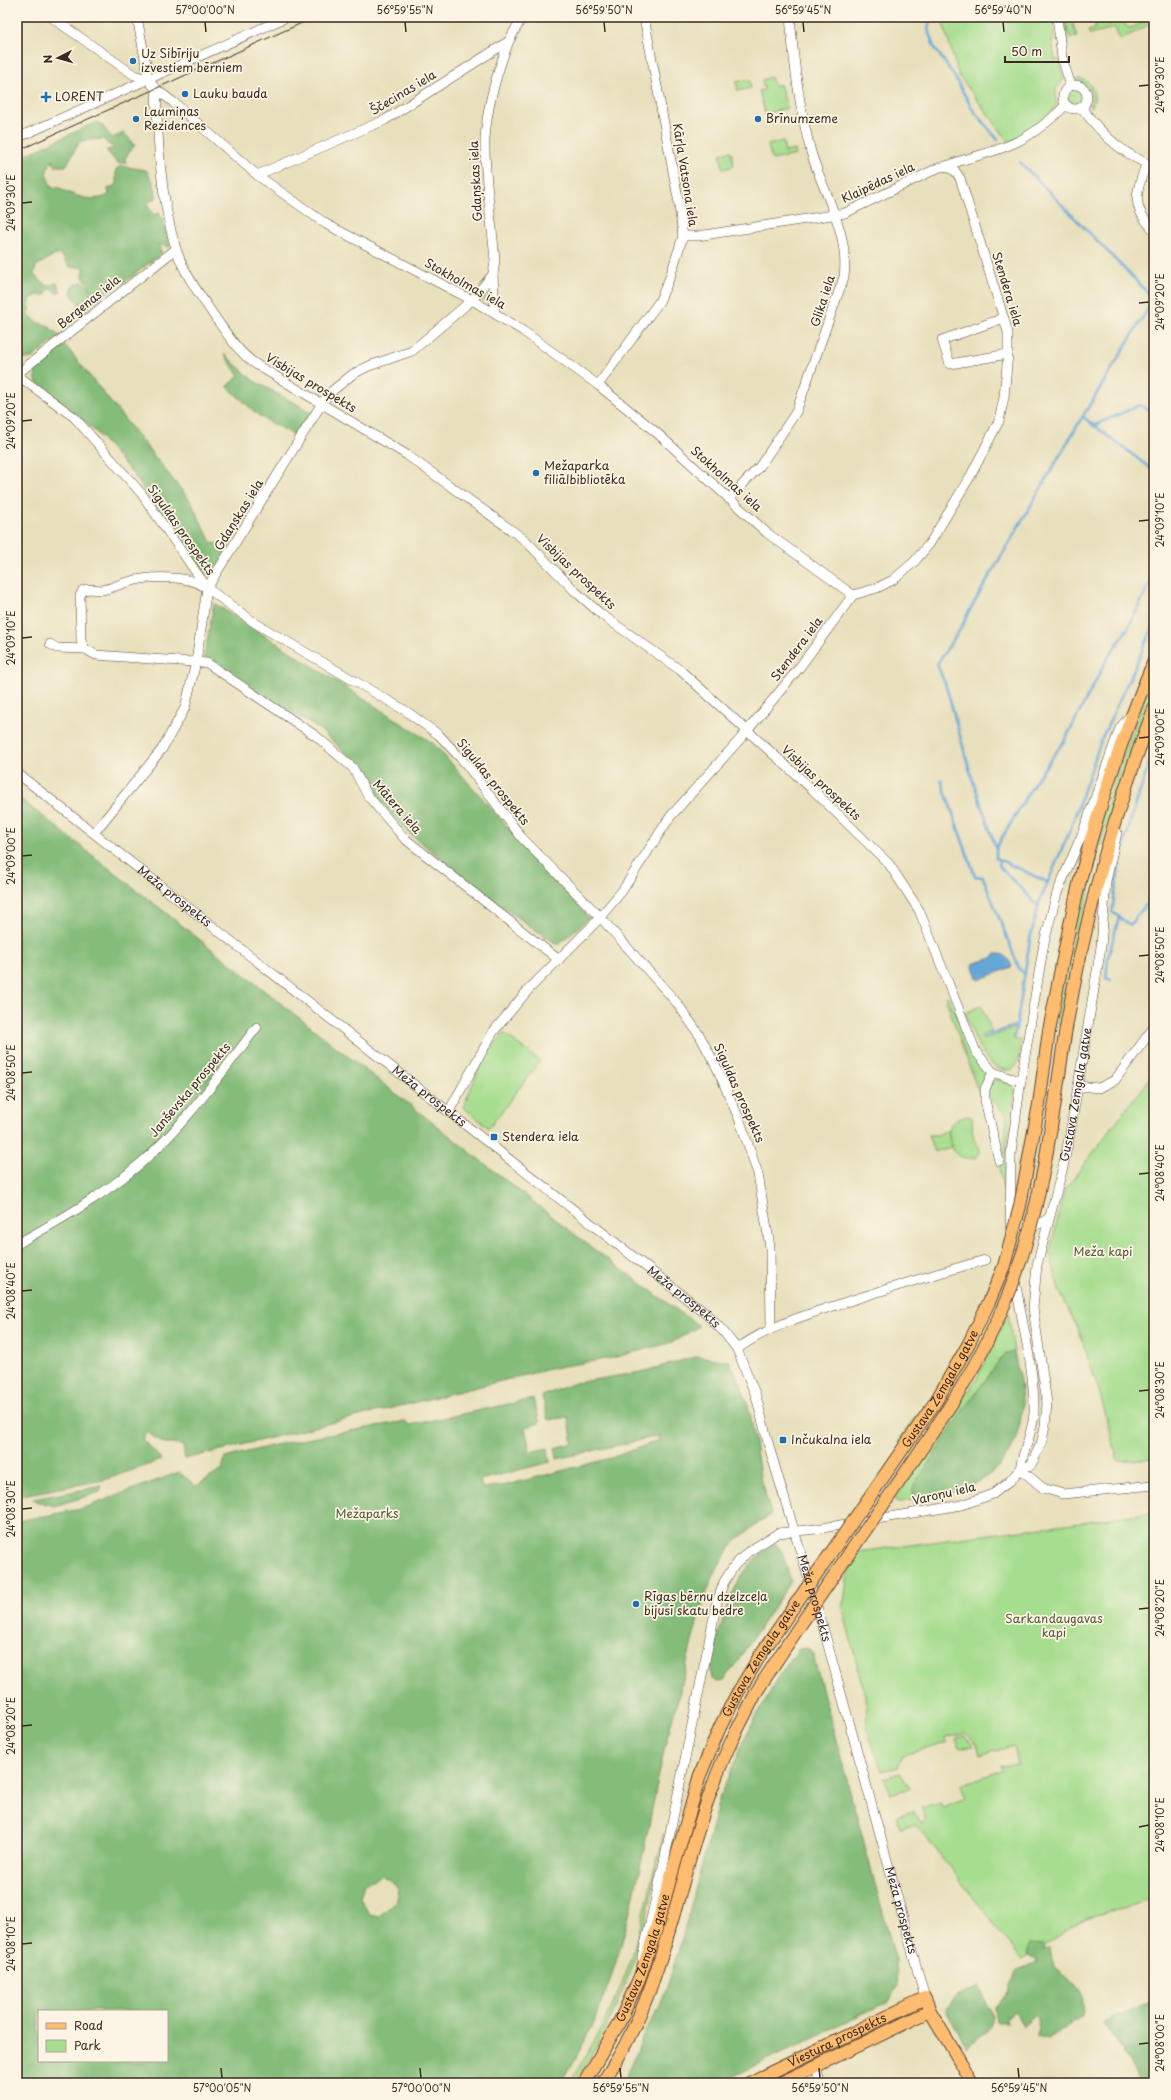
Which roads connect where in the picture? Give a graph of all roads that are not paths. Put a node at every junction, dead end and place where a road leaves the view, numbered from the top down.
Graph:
1 (51, 17) edge
2 (137, 17) edge
3 (287, 17) edge
4 (522, 17) edge
5 (644, 17) edge
6 (790, 17) edge
7 (1057, 17) edge
8 (509, 41) junction
9 (147, 79) junction
10 (1070, 86) junction
11 (156, 89) junction
12 (1066, 105) junction
13 (1082, 108) junction
14 (17, 138) edge
15 (1150, 165) edge
16 (947, 167) junction
17 (256, 175) junction
18 (834, 215) junction
19 (1154, 230) edge
20 (683, 236) junction
21 (176, 249) junction
22 (492, 274) junction
23 (472, 300) junction
24 (495, 314) junction
25 (1004, 318) junction
26 (1008, 354) junction
27 (17, 374) edge
28 (598, 385) junction
29 (321, 404) junction
30 (729, 499) junction
31 (206, 588) junction
32 (853, 594) junction
33 (50, 644) dead end
34 (85, 649) junction
35 (1154, 661) edge
36 (196, 662) junction
37 (1154, 709) edge
38 (1134, 710) junction
39 (748, 730) junction
40 (17, 773) edge
41 (1128, 779) junction
42 (94, 833) junction
43 (600, 917) junction
44 (559, 960) junction
45 (257, 1026) dead end
46 (1154, 1027) edge
47 (994, 1072) junction
48 (1021, 1080) junction
49 (1078, 1086) junction
50 (449, 1111) junction
51 (999, 1161) dead end
52 (1009, 1217) junction
53 (1049, 1218) junction
54 (17, 1244) edge
55 (986, 1260) dead end
56 (771, 1328) junction
57 (737, 1349) junction
58 (1020, 1469) junction
59 (1154, 1485) edge
60 (794, 1532) junction
61 (639, 1979) junction
62 (925, 1998) junction
63 (641, 2009) junction
64 (930, 2011) junction
65 (816, 2066) junction
66 (584, 2083) edge
67 (602, 2083) edge
68 (613, 2083) edge
69 (749, 2083) edge
70 (781, 2083) edge
71 (820, 2083) edge
72 (973, 2083) edge

1 - 9 street, Stokholmas iela
2 - 9 street
3 - 9 street
4 - 8 street, Ščecinas iela
5 - 20 street, Kārļa Vatsona iela
6 - 18 street, Glika iela
7 - 10 street
8 - 17 street, Ščecinas iela
8 - 22 street, Gdaņskas iela
9 - 11 street, Stokholmas iela
9 - 14 street
10 - 12 street
10 - 13 street
11 - 17 street, Stokholmas iela
11 - 21 street, Visbijas prospekts
12 - 13 street
12 - 16 street, Klaipēdas iela
13 - 15 street
15 - 19 street
16 - 18 street, Klaipēdas iela
16 - 25 street, Stendera iela
17 - 23 street, Stokholmas iela
18 - 20 street, Klaipēdas iela
18 - 30 street, Glika iela
20 - 28 street, Kārļa Vatsona iela
21 - 27 street, Bergenas iela
21 - 29 street, Visbijas prospekts
22 - 23 street, Gdaņskas iela
22 - 24 street, Gdaņskas iela
23 - 24 street, Stokholmas iela
23 - 29 street, Gdaņskas iela
24 - 28 street, Stokholmas iela
25 - 26 street, Stendera iela
25 - 26 street
26 - 32 street, Stendera iela
27 - 31 street, Siguldas prospekts
28 - 30 street, Stokholmas iela
29 - 31 street, Gdaņskas iela
29 - 39 street, Visbijas prospekts
30 - 32 street, Stokholmas iela
31 - 34 street
31 - 36 street, Gdaņskas iela
31 - 43 street, Siguldas prospekts
32 - 39 street, Stendera iela
33 - 34 street, Mātera iela
34 - 36 street, Mātera iela
35 - 38 main road, Gustava Zemgala gatve
36 - 42 street, Gdaņskas iela
36 - 44 street, Mātera iela
37 - 41 main road, Gustava Zemgala gatve
38 - 48 street, Gustava Zemgala gatve
38 - 61 main road, Gustava Zemgala gatve, bridge
39 - 43 street, Stendera iela
39 - 47 street, Visbijas prospekts
40 - 42 street, Meža prospekts
41 - 49 street, Gustava Zemgala gatve
41 - 63 main road, Gustava Zemgala gatve, bridge
42 - 50 street, Meža prospekts
43 - 44 street, Stendera iela
43 - 56 street, Siguldas prospekts
44 - 50 street, Stendera iela
45 - 54 street, Janševska prospekts
46 - 49 street
47 - 48 street
47 - 51 street
48 - 52 street, Gustava Zemgala gatve
49 - 53 street, Gustava Zemgala gatve
50 - 57 street, Meža prospekts
52 - 53 street
52 - 58 street, Gustava Zemgala gatve
53 - 58 street, Gustava Zemgala gatve
55 - 56 street
56 - 57 street
57 - 60 street, Meža prospekts
58 - 59 street
58 - 60 street, Varoņu iela
60 - 61 street, Varoņu iela
60 - 62 street, Meža prospekts
61 - 66 main road, Gustava Zemgala gatve
62 - 64 main road, Meža prospekts
62 - 69 main road, Viestura prospekts
63 - 67 main road, Gustava Zemgala gatve
63 - 68 main road
64 - 65 main road, Viestura prospekts
64 - 72 main road, Meža prospekts
65 - 70 main road, Viestura prospekts
65 - 71 street

